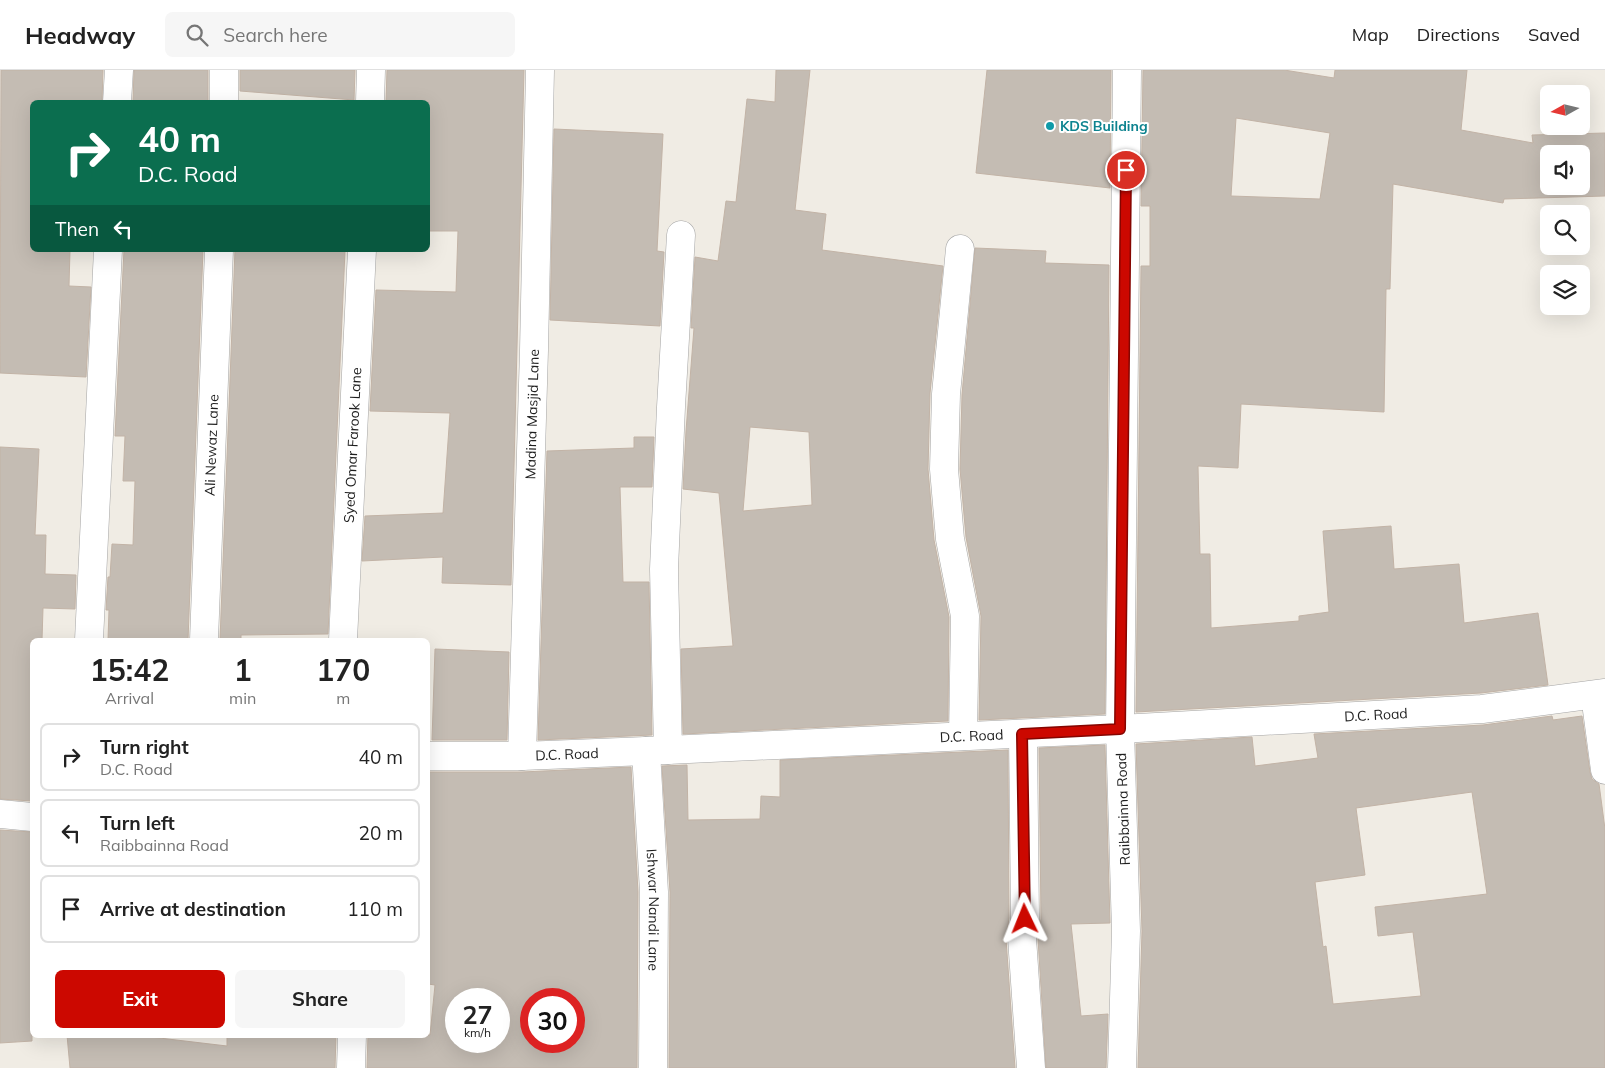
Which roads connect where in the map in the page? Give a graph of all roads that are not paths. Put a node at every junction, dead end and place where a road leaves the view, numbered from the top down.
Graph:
1 (119, 70) edge
2 (224, 70) edge
3 (371, 70) edge
4 (540, 70) edge
5 (1127, 70) edge
6 (117, 100) edge
7 (224, 100) edge
8 (370, 100) edge
9 (681, 235) dead end
10 (960, 249) dead end
11 (108, 252) edge
12 (220, 252) edge
13 (362, 252) edge
14 (90, 638) edge
15 (204, 638) edge
16 (343, 638) edge
17 (1600, 694) edge
18 (1120, 729) junction
19 (1022, 734) junction
20 (963, 736) junction
21 (657, 751) junction
22 (430, 756) edge
23 (522, 756) junction
24 (1605, 770) edge
25 (0, 814) edge
26 (30, 817) edge
27 (352, 1038) edge
28 (350, 1068) edge
29 (653, 1068) edge
30 (1031, 1068) edge
31 (1122, 1068) edge

1 - 6 street
2 - 7 street
3 - 8 street
4 - 23 street, Madina Masjid Lane
5 - 18 street, Raibbainna Road
9 - 21 street, Ishwar Nandi Lane
10 - 20 street
11 - 14 street
12 - 15 street, Ali Newaz Lane
13 - 16 street, Syed Omar Farook Lane
17 - 18 street, D.C. Road
17 - 24 street
18 - 19 street, D.C. Road
18 - 31 street, Raibbainna Road
19 - 20 street, D.C. Road
19 - 30 street
20 - 21 street, D.C. Road
21 - 23 street, D.C. Road
21 - 29 street, Ishwar Nandi Lane
22 - 23 street, D.C. Road
25 - 26 street
27 - 28 street

